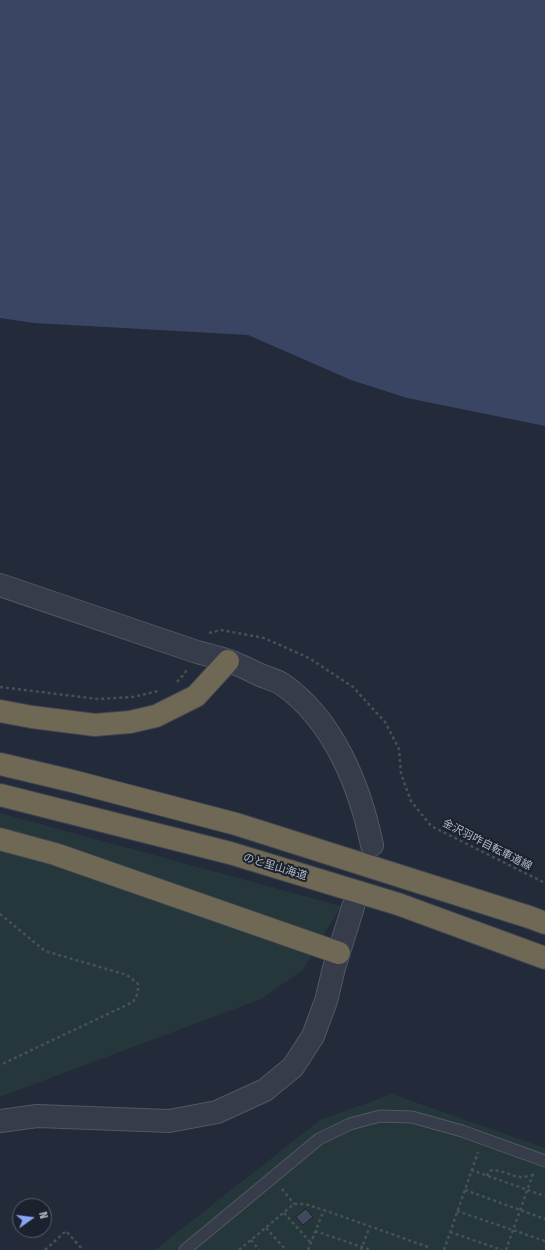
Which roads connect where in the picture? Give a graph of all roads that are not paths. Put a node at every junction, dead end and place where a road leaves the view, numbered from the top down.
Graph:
1 (0, 585) edge
2 (228, 661) junction
3 (0, 711) edge
4 (0, 764) edge
5 (0, 795) edge
6 (0, 839) edge
7 (372, 845) tunnel mouth
8 (354, 907) tunnel mouth
9 (545, 923) edge
10 (339, 953) junction
11 (545, 958) edge
12 (0, 1122) edge
13 (545, 1161) edge
14 (185, 1250) edge

1 - 2 street
2 - 3 highway
2 - 7 street
4 - 9 highway
5 - 11 highway, のと里山海道
6 - 10 highway
8 - 10 street
10 - 12 street
13 - 14 lane

